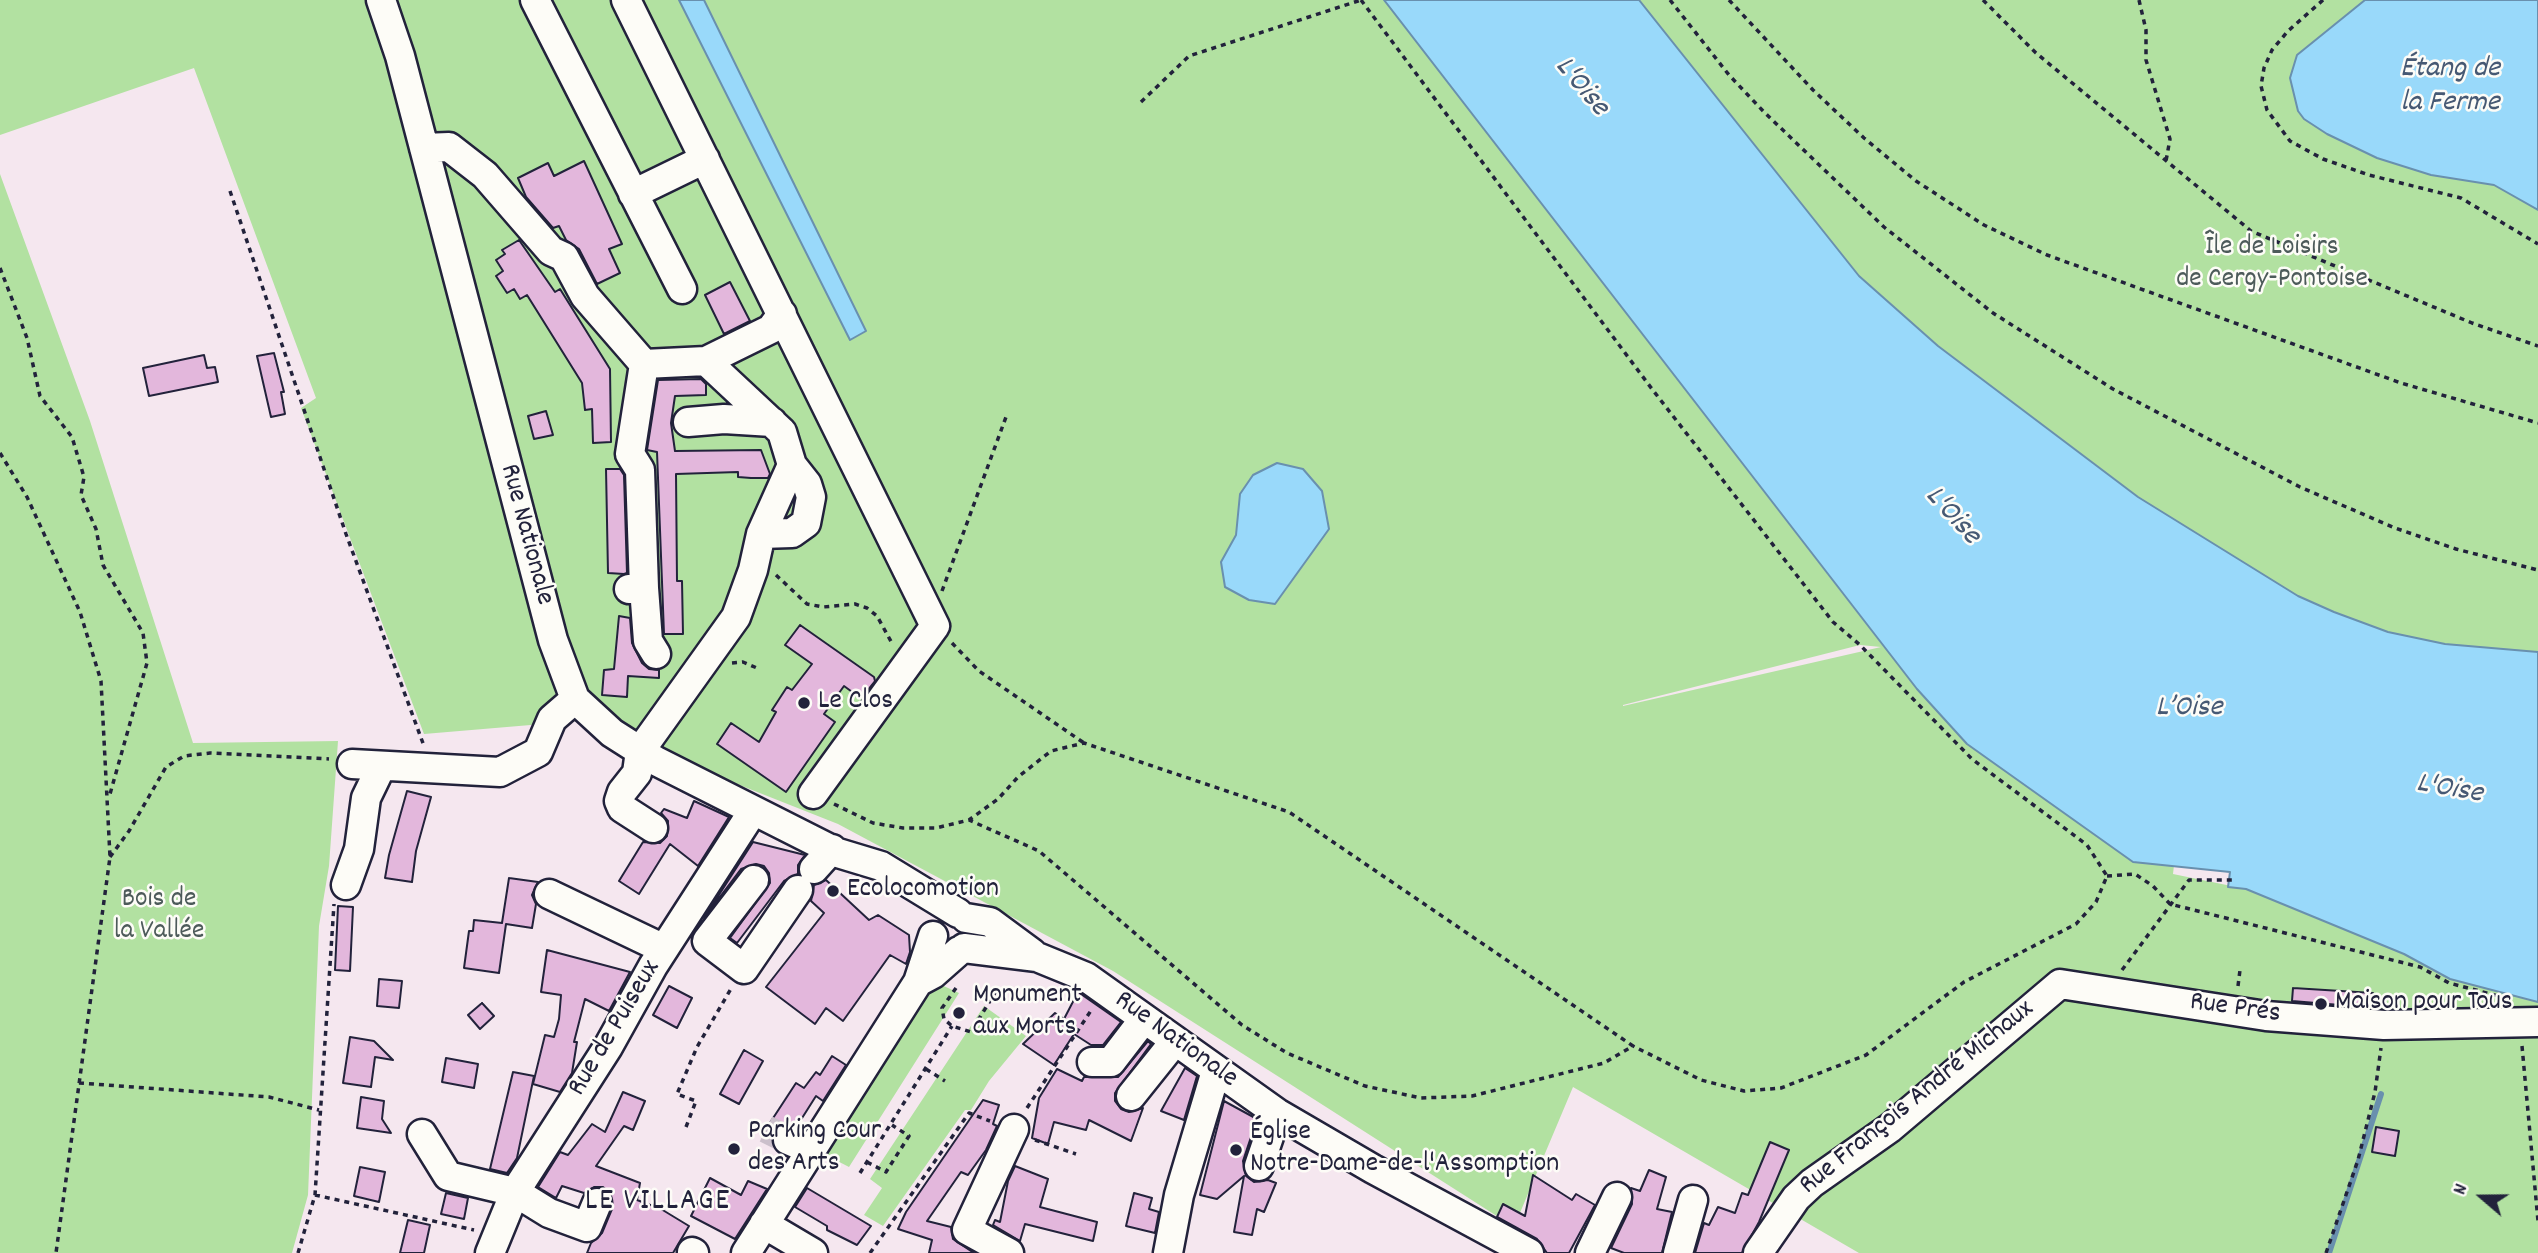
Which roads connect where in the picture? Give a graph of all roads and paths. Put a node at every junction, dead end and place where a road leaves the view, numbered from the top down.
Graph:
1 (381, 0) edge
2 (535, 0) edge
3 (626, 0) edge
4 (1361, 0) edge
5 (1670, 0) edge
6 (1729, 0) edge
7 (1983, 0) edge
8 (2139, 0) edge
9 (2323, 0) edge
10 (1141, 102) dead end
11 (424, 148) junction
12 (705, 159) junction
13 (2166, 161) junction
14 (229, 191) dead end
15 (633, 194) junction
16 (2538, 244) edge
17 (0, 268) edge
18 (682, 289) dead end
19 (782, 314) junction
20 (2538, 346) edge
21 (706, 361) junction
22 (644, 364) junction
23 (1006, 417) dead end
24 (688, 422) dead end
25 (772, 422) junction
26 (2538, 424) edge
27 (0, 453) edge
28 (753, 570) junction
29 (2538, 570) edge
30 (930, 616) junction
31 (895, 649) dead end
32 (656, 653) dead end
33 (575, 699) junction
34 (1084, 743) junction
35 (639, 751) junction
36 (352, 764) joint
37 (382, 768) junction
38 (424, 769) junction
39 (813, 794) joint
40 (108, 799) junction
41 (753, 811) junction
42 (969, 820) junction
43 (653, 828) dead end
44 (110, 857) junction
45 (828, 867) junction
46 (2107, 876) junction
47 (754, 880) dead end
48 (2233, 880) dead end
49 (907, 884) junction
50 (346, 886) joint
51 (548, 894) dead end
52 (2170, 904) junction
53 (962, 915) junction
54 (932, 932) junction
55 (669, 941) junction
56 (707, 941) junction
57 (962, 949) junction
58 (1037, 957) junction
59 (2241, 970) dead end
60 (918, 982) junction
61 (2060, 984) joint
62 (957, 986) dead end
63 (2238, 986) dead end
64 (1104, 990) junction
65 (996, 991) dead end
66 (2106, 991) junction
67 (723, 999) dead end
68 (2523, 1015) edge
69 (1144, 1019) junction
70 (2384, 1025) junction
71 (952, 1026) junction
72 (1175, 1041) junction
73 (1633, 1046) junction
74 (1092, 1062) dead end
75 (926, 1069) junction
76 (1216, 1071) junction
77 (945, 1081) dead end
78 (79, 1083) junction
79 (1131, 1096) dead end
80 (319, 1110) junction
81 (1278, 1113) junction
82 (891, 1124) junction
83 (686, 1128) dead end
84 (1013, 1131) junction
85 (422, 1134) dead end
86 (1076, 1154) dead end
87 (867, 1162) junction
88 (2536, 1165) edge
89 (1259, 1166) dead end
90 (860, 1173) dead end
91 (515, 1192) junction
92 (315, 1195) junction
93 (1617, 1197) dead end
94 (1693, 1200) dead end
95 (597, 1203) dead end
96 (2538, 1221) edge
97 (765, 1224) junction
98 (493, 1244) edge
99 (56, 1253) edge
100 (298, 1253) edge
101 (746, 1253) edge
102 (813, 1253) edge
103 (870, 1253) edge
104 (1009, 1253) edge
105 (1168, 1253) edge
106 (1529, 1253) edge
107 (1590, 1253) edge
108 (1678, 1253) edge
109 (1758, 1253) edge
110 (2326, 1253) edge

1 - 11 street, Rue Nationale
2 - 15 street
3 - 12 street
4 - 10 path
4 - 46 path
5 - 29 path
6 - 26 path
7 - 13 path
8 - 13 path
9 - 16 path
11 - 22 street
11 - 33 street, Rue Nationale
12 - 15 street
12 - 19 street
13 - 20 path
14 - 38 path
15 - 18 street
17 - 40 path
19 - 21 street
19 - 30 street
21 - 22 street
21 - 25 street
22 - 32 street
23 - 30 path
24 - 25 street
25 - 28 street
27 - 40 path
28 - 31 path
28 - 35 street
30 - 34 path
30 - 39 street
33 - 35 street, Rue Nationale
33 - 38 street
34 - 42 path
34 - 73 path
35 - 41 street, Rue Nationale
35 - 43 street
36 - 37 street
36 - 44 path
37 - 38 street
37 - 50 street
39 - 42 path
40 - 44 path
41 - 45 street, Rue Nationale
41 - 55 street, Rue de Puiseux
42 - 73 path
44 - 78 path
45 - 49 street, Rue Nationale
45 - 56 street
46 - 52 path
46 - 73 path
47 - 56 street
48 - 52 path
49 - 53 street, Rue Nationale
49 - 54 street, Rue Nationale
50 - 80 path
51 - 55 street
52 - 66 path
52 - 68 path
53 - 54 street
53 - 57 street
53 - 58 street, Rue Nationale
54 - 57 street
54 - 60 street
55 - 56 street
55 - 91 street, Rue de Puiseux
57 - 58 street, Rue Nationale
57 - 60 street
58 - 64 street, Rue Nationale
59 - 63 path
60 - 97 street
61 - 66 street, Rue Prés
61 - 109 street, Rue François André Michaux
62 - 71 path
64 - 69 street, Rue Nationale
64 - 84 path
65 - 71 path
66 - 70 street, Rue Prés
67 - 83 path
68 - 70 street, Rue Prés
68 - 88 path
69 - 72 street, Rue Nationale
69 - 74 street
70 - 110 path
71 - 75 path
72 - 76 street, Rue Nationale
72 - 79 street
75 - 77 path
75 - 82 path
76 - 81 street, Rue Nationale
76 - 105 street
78 - 80 path
78 - 99 path
80 - 92 path
81 - 89 street
81 - 106 street, Rue Nationale
82 - 87 path
82 - 87 path
84 - 86 path
84 - 103 path
84 - 104 street
85 - 91 street
87 - 90 path
88 - 96 path
91 - 95 street
91 - 98 street, Rue de Puiseux
92 - 98 path
92 - 100 path
93 - 107 street
94 - 108 street
97 - 101 street
97 - 102 street

